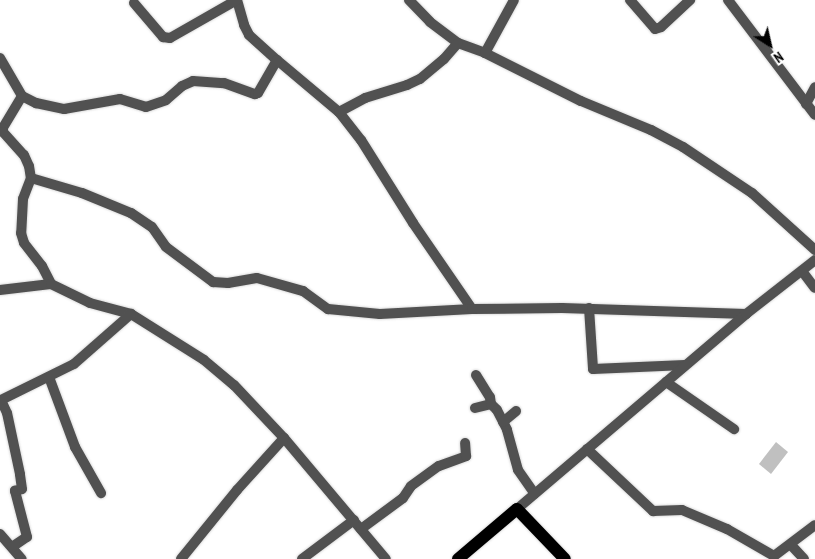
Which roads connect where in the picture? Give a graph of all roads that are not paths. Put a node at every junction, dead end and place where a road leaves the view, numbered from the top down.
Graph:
1 (237, 0) edge
2 (409, 0) edge
3 (514, 0) edge
4 (630, 0) edge
5 (690, 0) edge
6 (728, 0) edge
7 (134, 3) dead end
8 (458, 43) junction
9 (485, 53) junction
10 (0, 58) edge
11 (277, 60) junction
12 (815, 87) edge
13 (22, 96) junction
14 (806, 104) junction
15 (340, 112) junction
16 (815, 115) edge
17 (31, 178) junction
18 (815, 250) edge
19 (815, 260) edge
20 (802, 271) junction
21 (51, 284) junction
22 (815, 288) edge
23 (0, 290) edge
24 (589, 308) junction
25 (472, 309) junction
26 (131, 314) junction
27 (746, 314) junction
28 (685, 365) junction
29 (476, 375) dead end
30 (49, 377) junction
31 (666, 382) junction
32 (491, 404) junction
33 (475, 408) dead end
34 (516, 411) dead end
35 (503, 422) junction
36 (734, 429) dead end
37 (284, 438) junction
38 (465, 443) dead end
39 (587, 449) junction
40 (101, 493) dead end
41 (535, 494) junction
42 (517, 509) junction
43 (354, 520) junction
44 (815, 525) edge
45 (361, 529) junction
46 (0, 534) edge
47 (791, 545) junction
48 (12, 547) junction
49 (22, 559) edge
50 (181, 559) edge
51 (302, 559) edge
52 (386, 559) edge
53 (458, 559) edge
54 (565, 559) edge
55 (804, 559) edge

1 - 7 street
1 - 11 street
2 - 8 street
3 - 9 street
4 - 5 street
6 - 14 street
8 - 9 street
8 - 15 street
9 - 18 street
10 - 13 street
11 - 13 street
11 - 15 street
12 - 14 street
13 - 17 street
14 - 16 street
15 - 25 street
17 - 21 street
17 - 25 street
19 - 20 street
20 - 22 street
20 - 27 street
21 - 23 street
21 - 26 street
24 - 25 street
24 - 27 street
24 - 28 street
26 - 30 street
26 - 37 street
27 - 28 street
28 - 31 street
29 - 32 street
30 - 40 street
30 - 48 street
31 - 36 street
31 - 39 street
32 - 33 street
32 - 35 street
34 - 35 street
35 - 41 street
37 - 43 street
37 - 50 street
38 - 45 street
39 - 41 street
39 - 47 street
41 - 42 street
42 - 53 main road
42 - 54 main road
43 - 45 street
43 - 51 street
44 - 47 street
45 - 52 street
46 - 48 street
47 - 55 street
48 - 49 street

